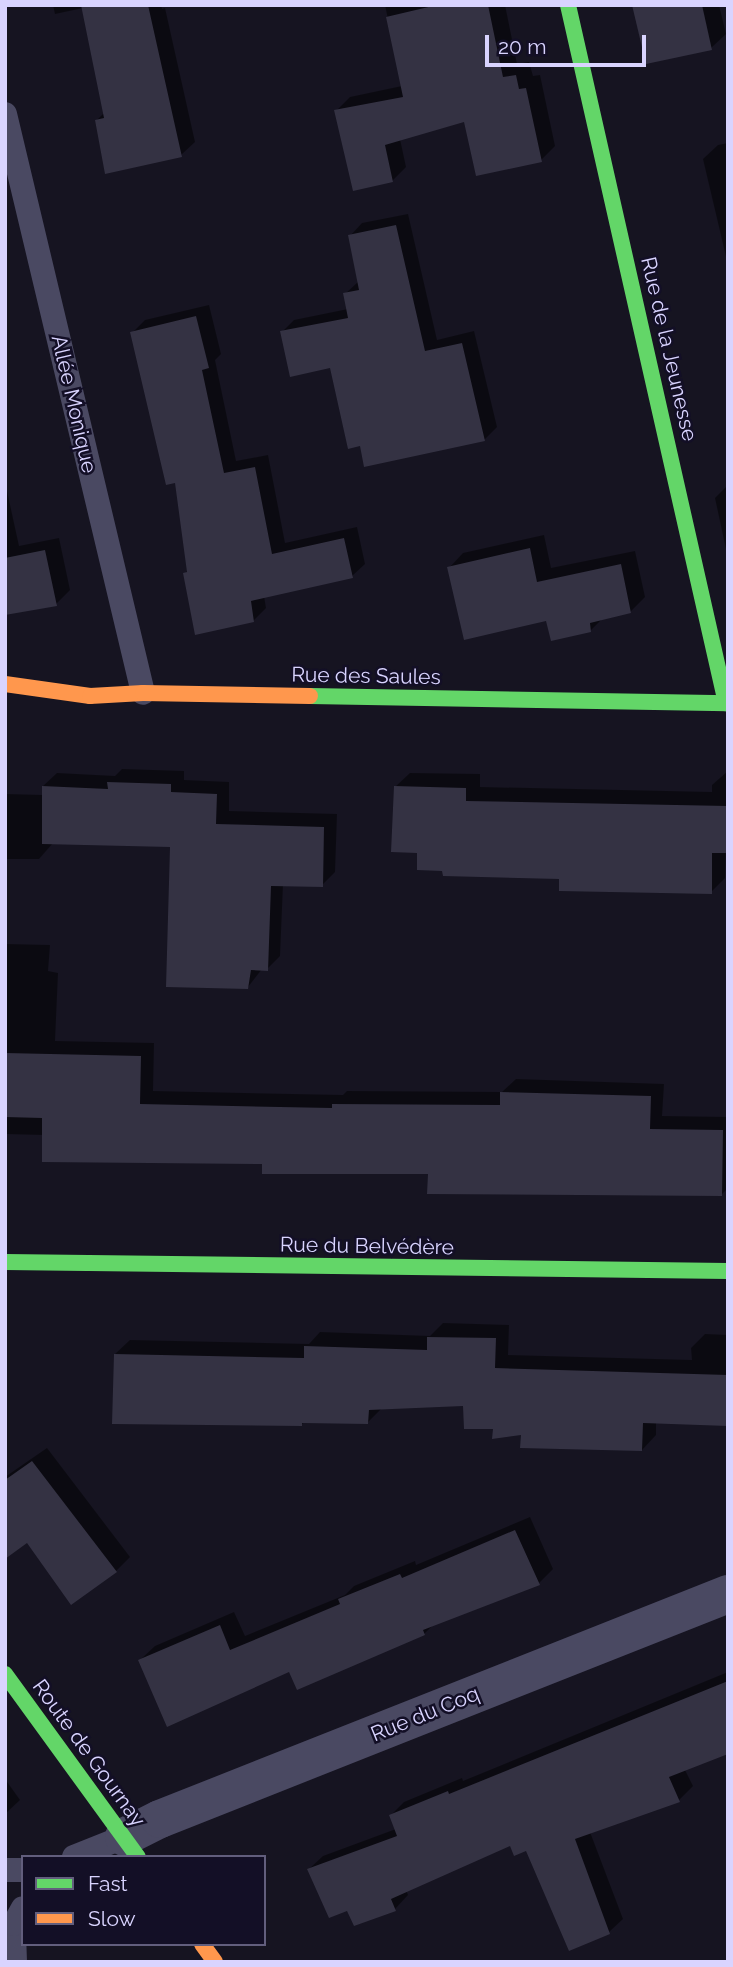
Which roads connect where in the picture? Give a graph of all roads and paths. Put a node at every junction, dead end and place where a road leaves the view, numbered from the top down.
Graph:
1 (568, 5) edge
2 (5, 114) edge
3 (5, 684) edge
4 (143, 693) junction
5 (727, 703) edge
6 (5, 1262) edge
7 (728, 1271) edge
8 (728, 1594) edge
9 (5, 1674) edge
10 (131, 1847) edge
11 (85, 1855) edge
12 (21, 1912) edge
13 (203, 1946) edge
14 (15, 1962) edge
15 (215, 1962) edge

1 - 5 street, Rue de la Jeunesse
2 - 4 lane, Allée Monique
3 - 4 street, Rue des Saules
4 - 5 street, Rue des Saules
6 - 7 street, Rue du Belvédère
8 - 10 street, Rue du Coq
9 - 10 street, Route de Gournay
10 - 11 lane
12 - 14 lane
13 - 15 street

